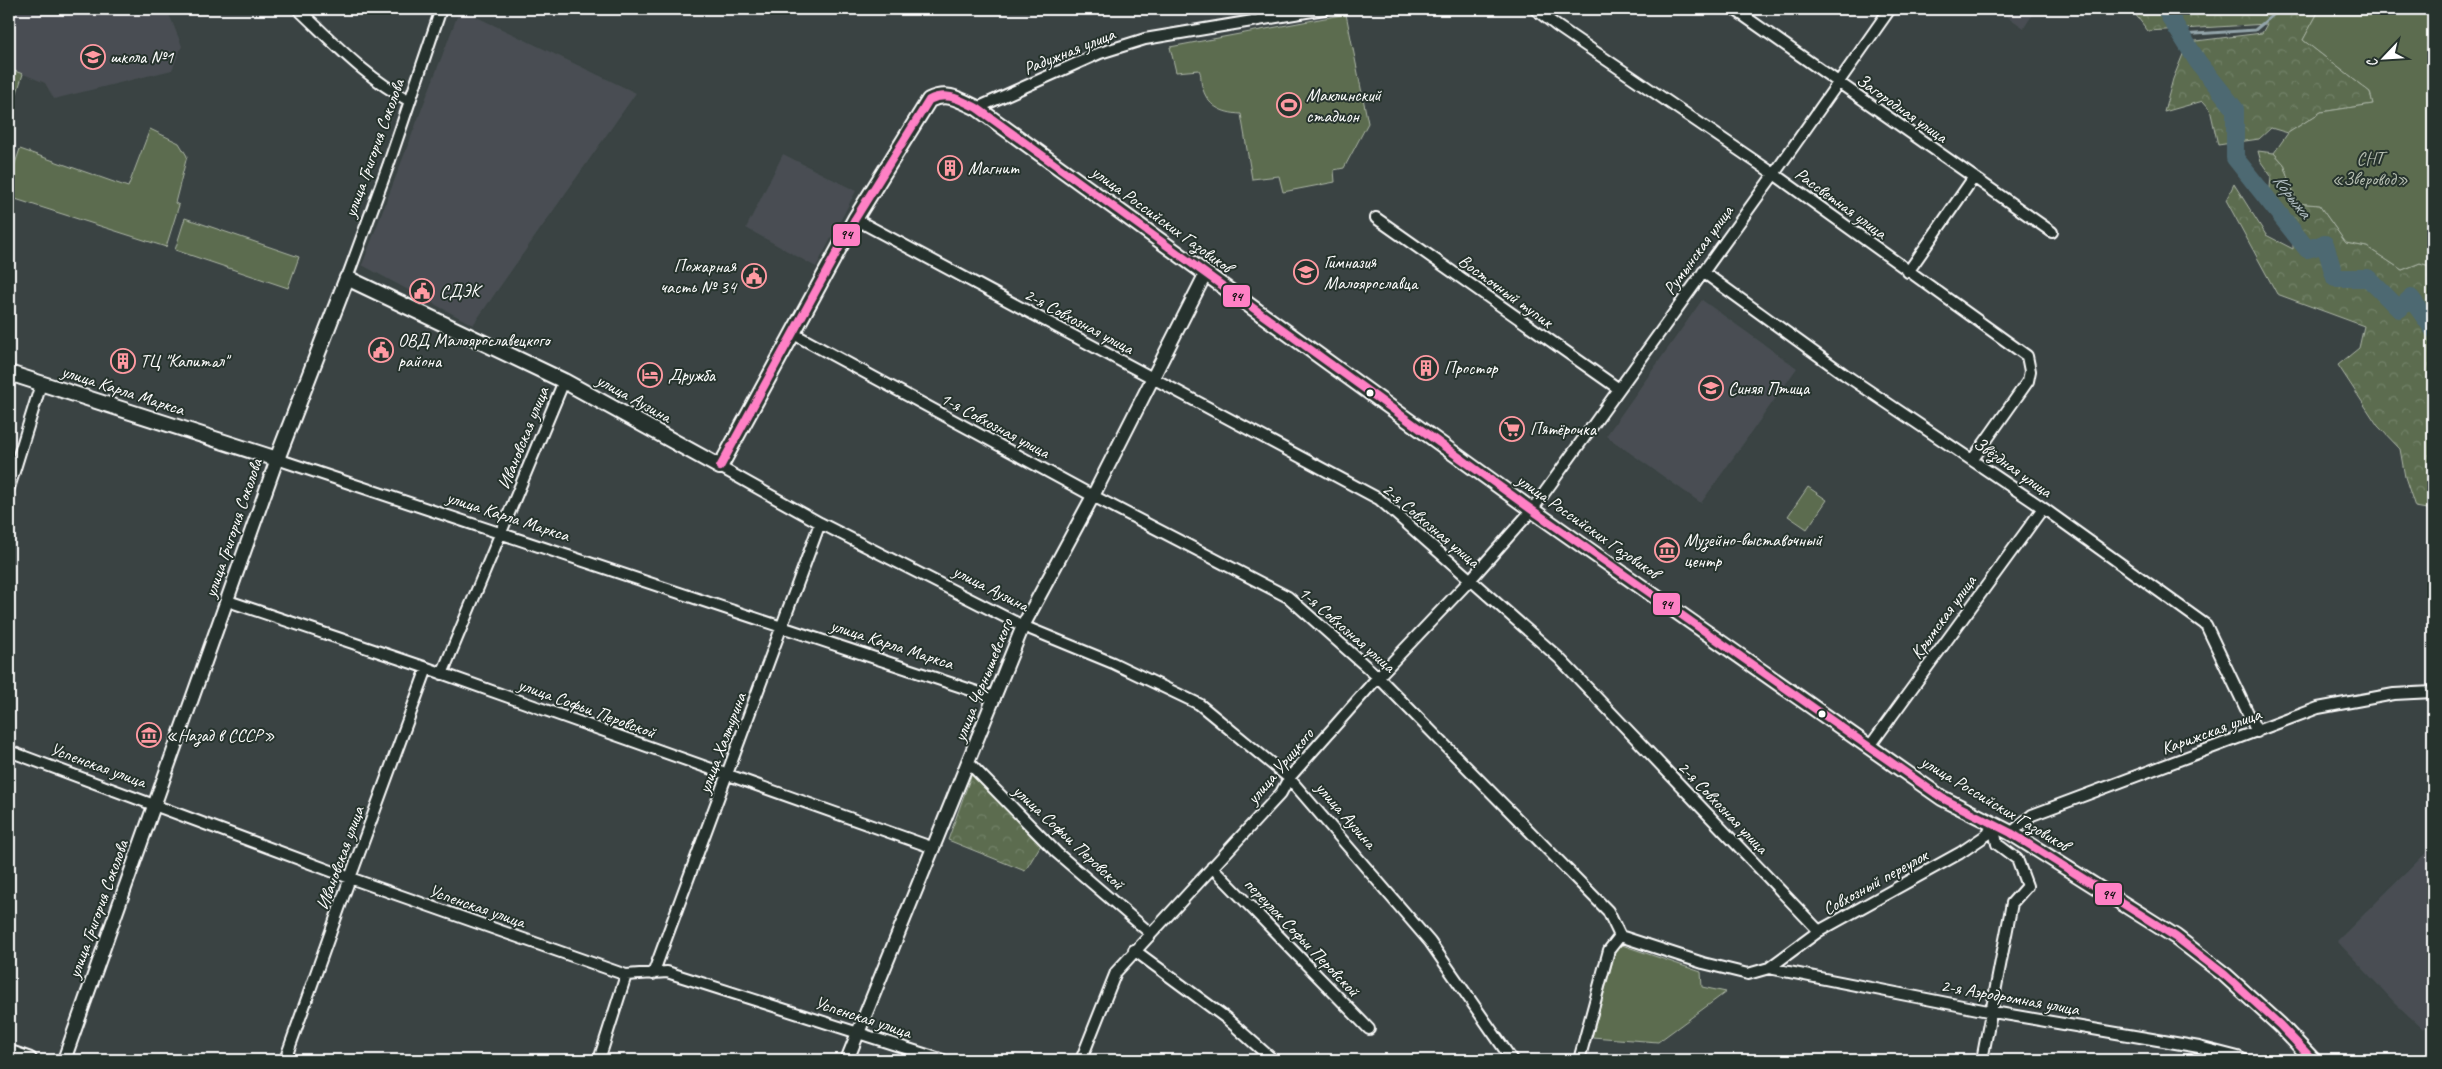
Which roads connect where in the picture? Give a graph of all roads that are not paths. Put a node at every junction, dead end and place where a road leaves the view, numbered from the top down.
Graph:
1 (298, 9) edge
2 (440, 9) edge
3 (1324, 9) edge
4 (1535, 9) edge
5 (1734, 9) edge
6 (1890, 9) edge
7 (1261, 14) edge
8 (1839, 83) junction
9 (410, 101) junction
10 (977, 108) junction
11 (1774, 174) junction
12 (1974, 178) junction
13 (1376, 218) dead end
14 (854, 219) junction
15 (2052, 232) dead end
16 (1703, 272) junction
17 (1908, 272) junction
18 (1206, 273) junction
19 (347, 278) junction
20 (792, 333) junction
21 (9, 373) edge
22 (1151, 379) junction
23 (564, 381) junction
24 (41, 384) junction
25 (1619, 388) junction
26 (277, 459) junction
27 (1973, 459) junction
28 (720, 467) junction
29 (9, 488) edge
30 (1093, 496) junction
31 (2043, 508) junction
32 (1532, 510) junction
33 (820, 523) junction
34 (501, 534) junction
35 (1471, 579) junction
36 (228, 601) junction
37 (1023, 626) junction
38 (782, 628) junction
39 (427, 668) junction
40 (442, 674) junction
41 (1378, 676) junction
42 (2433, 693) edge
43 (995, 698) junction
44 (2257, 732) junction
45 (1870, 746) junction
46 (9, 750) edge
47 (969, 763) junction
48 (727, 775) junction
49 (1289, 778) junction
50 (156, 804) junction
51 (1993, 823) junction
52 (2011, 832) junction
53 (934, 848) junction
54 (1212, 867) junction
55 (350, 878) junction
56 (1819, 931) junction
57 (1150, 933) junction
58 (1620, 936) junction
59 (1134, 950) junction
60 (1769, 968) junction
61 (654, 974) junction
62 (626, 975) junction
63 (1993, 1012) junction
64 (1369, 1029) dead end
65 (857, 1032) junction
66 (9, 1053) edge
67 (29, 1060) edge
68 (64, 1060) edge
69 (286, 1060) edge
70 (599, 1060) edge
71 (847, 1060) edge
72 (943, 1060) edge
73 (1081, 1060) edge
74 (1273, 1060) edge
75 (1512, 1060) edge
76 (1579, 1060) edge
77 (1982, 1060) edge
78 (2244, 1060) edge
79 (2313, 1060) edge

1 - 9 street
2 - 9 street, улица Григория Соколова
3 - 7 street, Радужная улица
4 - 11 street, Рассветная улица
5 - 8 street, Загородная улица
6 - 8 street, Румынская улица
7 - 10 street, Радужная улица
8 - 11 street, Румынская улица
8 - 12 street, Загородная улица
9 - 19 street, улица Григория Соколова
10 - 14 main road, улица Российских Газовиков
10 - 18 main road, улица Российских Газовиков
11 - 16 street, Румынская улица
11 - 17 street, Рассветная улица
12 - 15 street, Загородная улица
12 - 17 street
13 - 25 street, Восточный тупик
14 - 20 main road
14 - 22 street, 2-я Совхозная улица
16 - 25 street, Румынская улица
16 - 27 street, Звёздная улица
17 - 27 street, Рассветная улица
18 - 22 street, улица Чернышевского
18 - 32 main road, улица Российских Газовиков
19 - 23 main road, улица Аузина
19 - 26 main road, улица Григория Соколова
20 - 28 main road
20 - 30 street, 1-я Совхозная улица
21 - 24 main road, улица Карла Маркса
22 - 30 street, улица Чернышевского
22 - 35 street, 2-я Совхозная улица
23 - 28 main road, улица Аузина
23 - 34 street, Ивановская улица
24 - 26 main road, улица Карла Маркса
24 - 29 street
25 - 32 street, Румынская улица
26 - 34 street, улица Карла Маркса
26 - 36 street, улица Григория Соколова
27 - 31 street, Звёздная улица
28 - 33 street, улица Аузина
30 - 37 street, улица Чернышевского
30 - 41 street, 1-я Совхозная улица
31 - 44 street, Звёздная улица
31 - 45 street, Крымская улица
32 - 35 street, улица Урицкого
32 - 45 main road, улица Российских Газовиков
33 - 37 street, улица Аузина
33 - 38 street, улица Халтурина
34 - 38 street, улица Карла Маркса
34 - 40 street, Ивановская улица
35 - 41 street, улица Урицкого
35 - 56 street, 2-я Совхозная улица
36 - 39 street, улица Софьи Перовской
36 - 50 street, улица Григория Соколова
37 - 43 street, улица Чернышевского
37 - 49 street, улица Аузина
38 - 43 street, улица Карла Маркса
38 - 48 street, улица Халтурина
39 - 40 street, улица Софьи Перовской
39 - 55 street, Ивановская улица
40 - 48 street, улица Софьи Перовской
41 - 49 street, улица Урицкого
41 - 58 street, 1-я Совхозная улица
42 - 44 street, Карижская улица
43 - 47 street, улица Чернышевского
44 - 52 street, Карижская улица
45 - 51 main road, улица Российских Газовиков
46 - 50 street, Успенская улица
47 - 53 street, улица Чернышевского
47 - 57 street, улица Софьи Перовской
48 - 53 street, улица Софьи Перовской
48 - 61 street, улица Халтурина
49 - 54 street, улица Урицкого
49 - 75 street, улица Аузина
50 - 55 street, Успенская улица
50 - 68 street, улица Григория Соколова
51 - 52 main road, улица Российских Газовиков
51 - 56 street, Совхозный переулок
51 - 63 street
52 - 79 main road, улица Российских Газовиков
53 - 65 street, улица Чернышевского
54 - 57 street, улица Урицкого
54 - 64 street, переулок Софьи Перовской
55 - 62 street, Успенская улица
55 - 69 street, Ивановская улица
56 - 60 street, Совхозный переулок
57 - 59 street, улица Урицкого
58 - 60 street
58 - 76 street
59 - 73 street, улица Урицкого
59 - 74 street
60 - 63 street, 2-я Аэродромная улица
61 - 62 street, Успенская улица
61 - 65 street, Успенская улица
62 - 70 street
63 - 77 street
63 - 78 street, 2-я Аэродромная улица
65 - 71 street, улица Чернышевского
65 - 72 street, Успенская улица
66 - 67 main road

